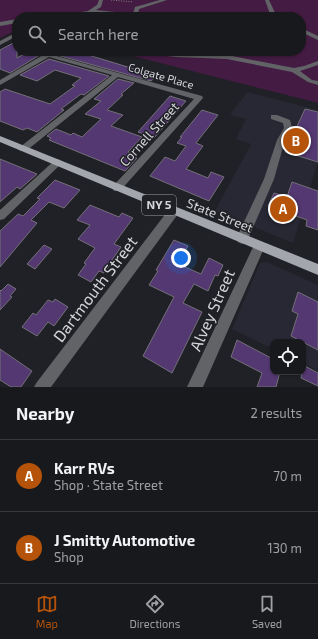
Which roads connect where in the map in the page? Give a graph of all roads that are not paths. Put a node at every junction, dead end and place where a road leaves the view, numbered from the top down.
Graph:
1 (101, 0) edge
2 (165, 0) edge
3 (267, 0) edge
4 (99, 6) junction
5 (137, 8) junction
6 (113, 11) junction
7 (88, 12) joint
8 (118, 12) edge
9 (135, 12) edge
10 (271, 12) edge
11 (12, 22) edge
12 (0, 24) edge
13 (306, 32) edge
14 (12, 37) edge
15 (318, 38) edge
16 (0, 43) edge
17 (46, 56) edge
18 (60, 56) edge
19 (201, 56) edge
20 (318, 63) edge
21 (294, 70) junction
22 (0, 75) edge
23 (117, 75) junction
24 (8, 78) junction
25 (0, 83) edge
26 (318, 83) edge
27 (199, 98) joint
28 (274, 117) dead end
29 (0, 139) edge
30 (23, 148) junction
31 (58, 162) junction
32 (117, 188) junction
33 (174, 211) junction
34 (0, 216) edge
35 (242, 239) junction
36 (259, 246) junction
37 (318, 270) edge
38 (42, 387) edge
39 (195, 387) edge

1 - 4 street
2 - 5 street
3 - 10 street
4 - 6 street
4 - 7 street
5 - 6 street
5 - 9 street
6 - 7 street
6 - 8 street
11 - 12 street
13 - 15 street
14 - 16 street
17 - 24 street
18 - 23 street, Colgate Place
19 - 21 street
20 - 21 street
21 - 26 street
22 - 24 street
23 - 27 street, Colgate Place
23 - 30 street
24 - 25 street
27 - 32 street, Cornell Street
28 - 35 street
29 - 30 main road, State Street / NY 5
30 - 31 main road, State Street / NY 5
31 - 32 main road, State Street / NY 5
31 - 34 street
32 - 33 main road, State Street / NY 5
33 - 35 main road, State Street / NY 5
33 - 38 street, Dartmouth Street
35 - 36 main road, State Street / NY 5
36 - 37 main road, State Street / NY 5
36 - 39 street, Alvey Street

